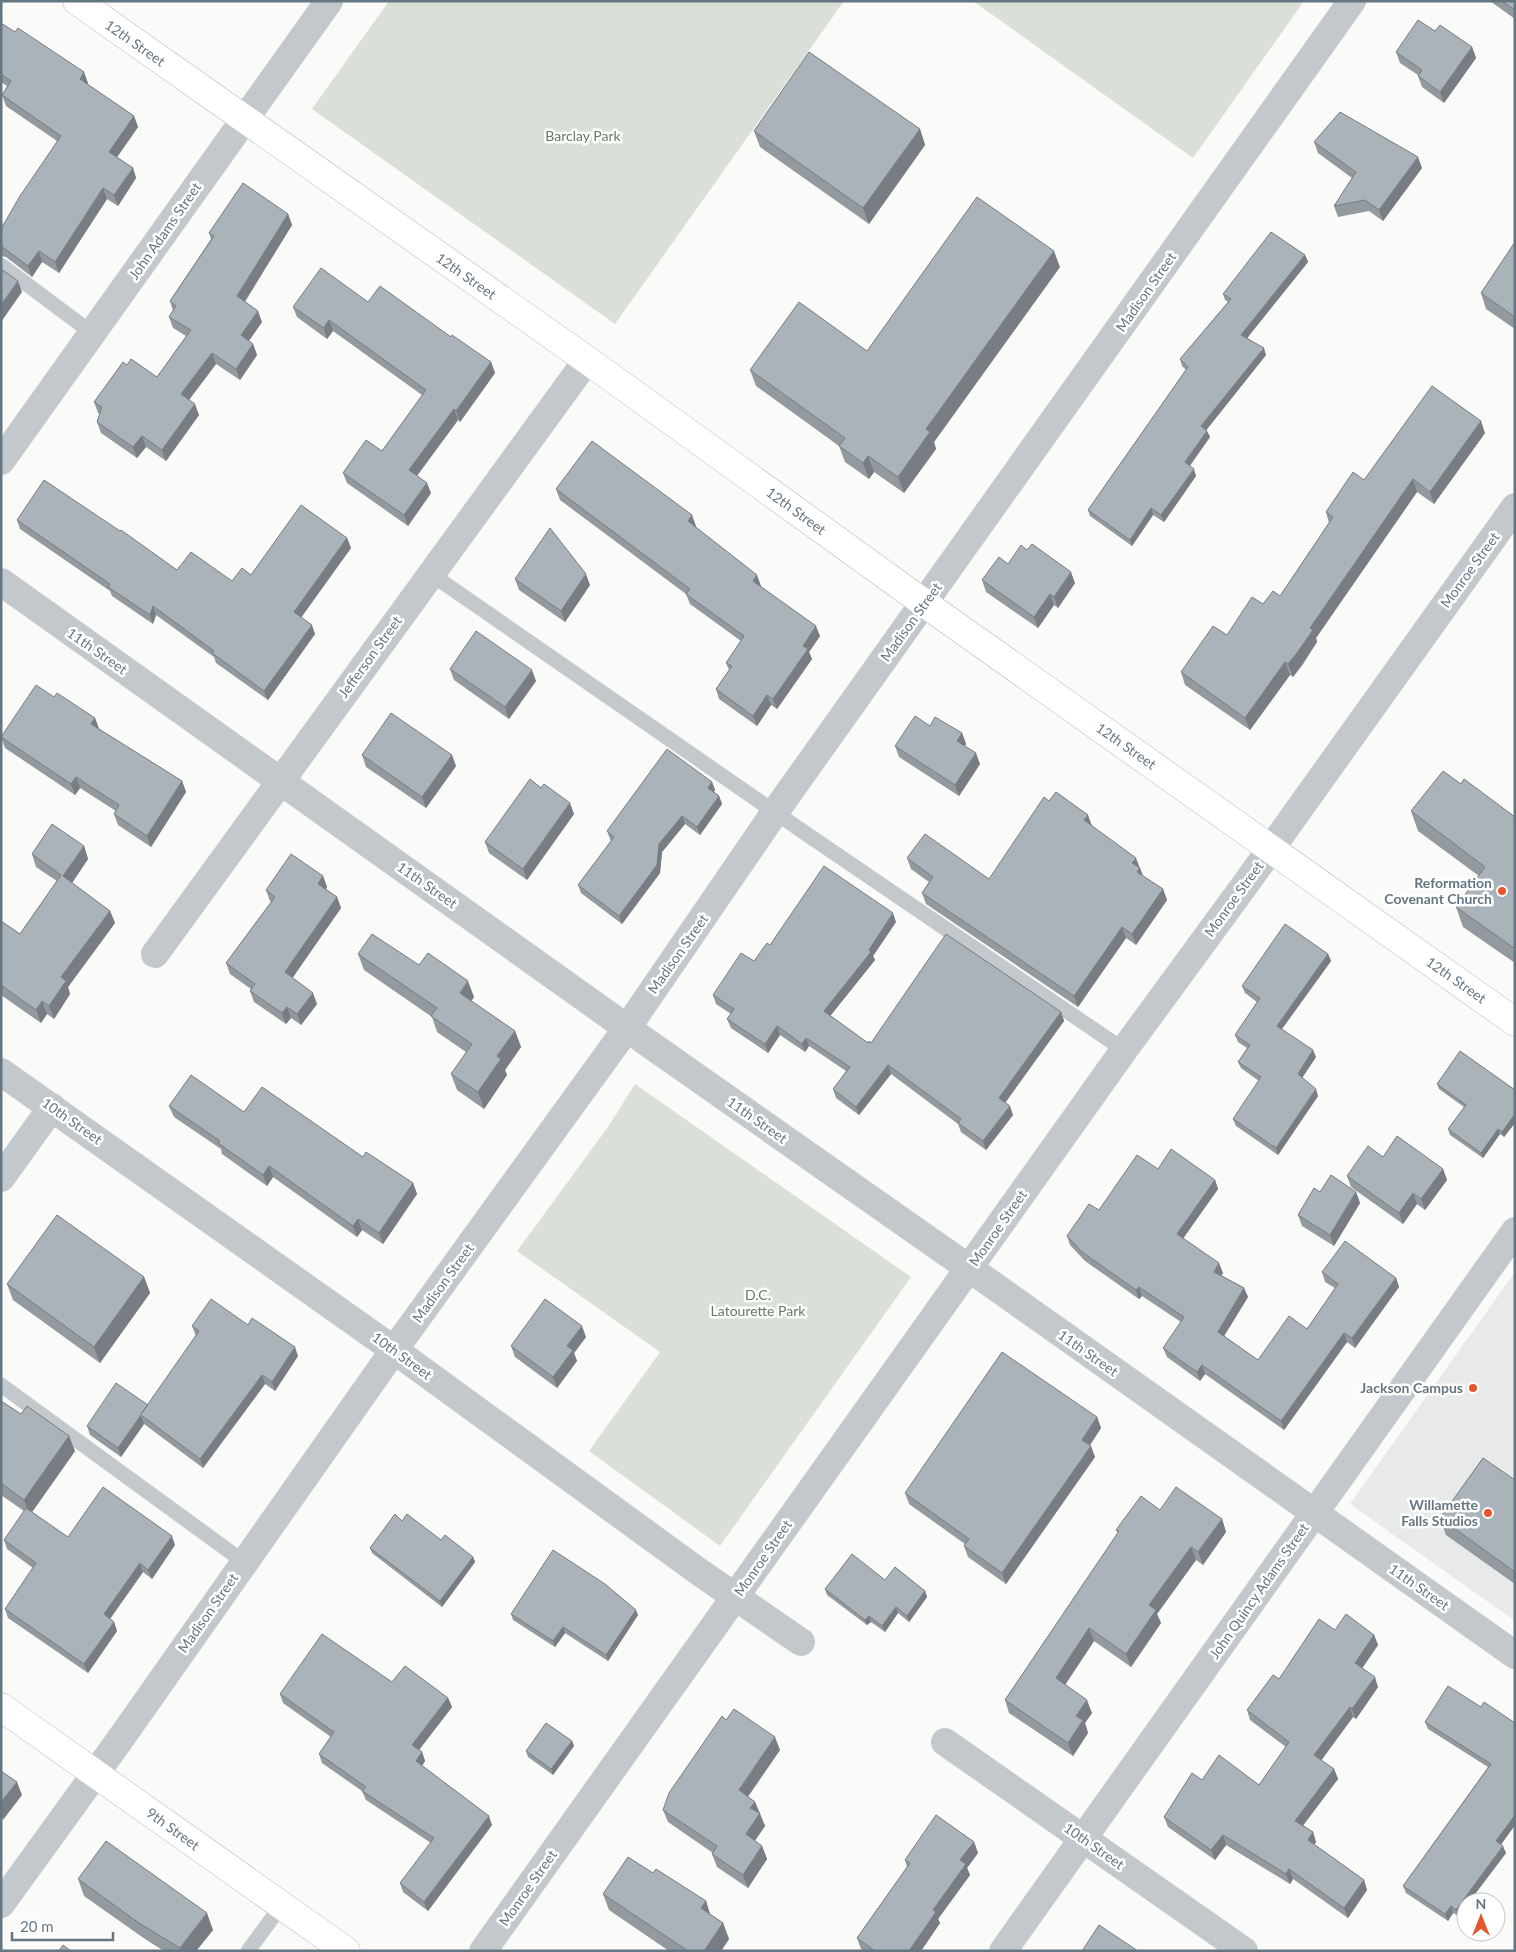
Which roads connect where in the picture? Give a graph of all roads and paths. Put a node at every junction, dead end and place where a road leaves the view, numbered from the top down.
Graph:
1 (77, 1) edge
2 (329, 1) edge
3 (1352, 1) edge
4 (243, 120) junction
5 (1, 265) edge
6 (92, 333) junction
7 (586, 360) junction
8 (1, 461) edge
9 (1515, 507) edge
10 (431, 574) junction
11 (1, 582) edge
12 (924, 603) junction
13 (280, 781) junction
14 (776, 812) junction
15 (1271, 848) junction
16 (155, 954) dead end
17 (1515, 1022) edge
18 (627, 1028) junction
19 (1124, 1050) junction
20 (1, 1072) edge
21 (52, 1107) junction
22 (1, 1178) edge
23 (1515, 1231) edge
24 (969, 1268) junction
25 (394, 1350) junction
26 (1, 1385) edge
27 (1314, 1513) junction
28 (244, 1562) junction
29 (735, 1597) junction
30 (801, 1642) dead end
31 (1515, 1655) edge
32 (1, 1707) edge
33 (945, 1742) dead end
34 (95, 1773) junction
35 (1083, 1838) junction
36 (1, 1904) edge
37 (280, 1906) junction
38 (248, 1951) edge
39 (346, 1951) edge
40 (483, 1951) edge
41 (1003, 1951) edge
42 (1244, 1951) edge

1 - 4 street, 12th Street
2 - 4 street, John Adams Street
3 - 12 street, Madison Street
4 - 6 street, John Adams Street
4 - 7 street, 12th Street
5 - 6 lane
6 - 8 street, John Adams Street
7 - 10 street, Jefferson Street
7 - 12 street, 12th Street
9 - 15 street, Monroe Street
10 - 13 street, Jefferson Street
10 - 14 lane
11 - 13 street, 11th Street
12 - 14 street, Madison Street
12 - 15 street, 12th Street
13 - 16 street, Jefferson Street
13 - 18 street, 11th Street
14 - 18 street, Madison Street
14 - 19 lane
15 - 17 street, 12th Street
15 - 19 street, Monroe Street
18 - 24 street, 11th Street
18 - 25 street, Madison Street
19 - 24 street, Monroe Street
20 - 21 street, 10th Street
21 - 22 street
21 - 25 street, 10th Street
23 - 27 street, John Quincy Adams Street
24 - 27 street, 11th Street
24 - 29 street, Monroe Street
25 - 28 street, Madison Street
25 - 29 street, 10th Street
26 - 28 lane
27 - 31 street, 11th Street
27 - 35 street, John Quincy Adams Street
28 - 34 street, Madison Street
29 - 30 street, 10th Street
29 - 40 street, Monroe Street
32 - 34 street, 9th Street
33 - 35 street, 10th Street
34 - 36 street, Madison Street
34 - 37 street, 9th Street
35 - 41 street, John Quincy Adams Street
35 - 42 street, 10th Street
37 - 38 lane
37 - 39 street, 9th Street

